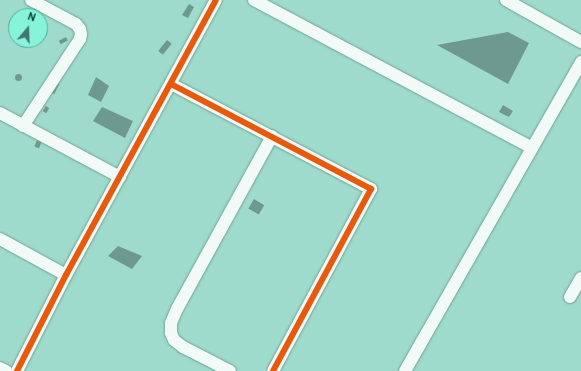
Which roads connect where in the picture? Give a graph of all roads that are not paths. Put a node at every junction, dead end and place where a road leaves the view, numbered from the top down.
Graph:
1 (31, 0) edge
2 (216, 0) edge
3 (254, 0) edge
4 (506, 0) edge
5 (581, 42) edge
6 (581, 62) edge
7 (171, 84) junction
8 (0, 113) edge
9 (23, 126) junction
10 (272, 136) junction
11 (532, 148) junction
12 (120, 177) junction
13 (0, 239) edge
14 (66, 275) junction
15 (581, 278) edge
16 (570, 297) dead end
17 (0, 368) edge
18 (6, 371) edge
19 (17, 371) edge
20 (230, 371) edge
21 (273, 371) edge
22 (405, 371) edge

1 - 9 street
2 - 7 street
3 - 11 street
4 - 5 street
6 - 11 street
7 - 10 street
7 - 12 street
8 - 9 street
9 - 12 street
10 - 20 street
10 - 21 street
11 - 22 street
12 - 14 street
13 - 14 street
14 - 19 street
15 - 16 street
17 - 18 street

